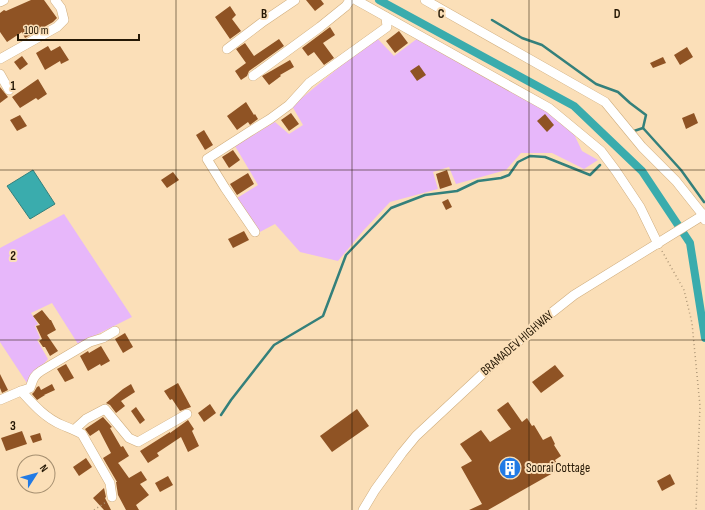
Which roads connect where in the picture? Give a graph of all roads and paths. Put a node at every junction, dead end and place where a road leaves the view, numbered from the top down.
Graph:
1 (4, 0) edge
2 (55, 0) edge
3 (295, 0) edge
4 (350, 0) edge
5 (356, 0) edge
6 (425, 0) edge
7 (0, 2) edge
8 (386, 17) junction
9 (227, 49) dead end
10 (0, 59) edge
11 (0, 74) edge
12 (253, 76) dead end
13 (9, 90) dead end
14 (703, 217) edge
15 (255, 232) dead end
16 (660, 243) junction
17 (115, 331) dead end
18 (21, 391) junction
19 (0, 400) edge
20 (187, 414) dead end
21 (75, 429) junction
22 (112, 497) joint
23 (94, 510) edge
24 (364, 510) edge
25 (696, 510) edge

1 - 7 street
2 - 10 street
3 - 9 street
4 - 12 street
5 - 8 street
6 - 14 street
8 - 15 street
8 - 16 street
11 - 13 street
14 - 16 street, BRAMADEV HIGHWAY
16 - 24 street, BRAMADEV HIGHWAY
16 - 25 path
17 - 18 street
18 - 19 street
18 - 21 street
20 - 21 street
21 - 22 street
22 - 23 path

